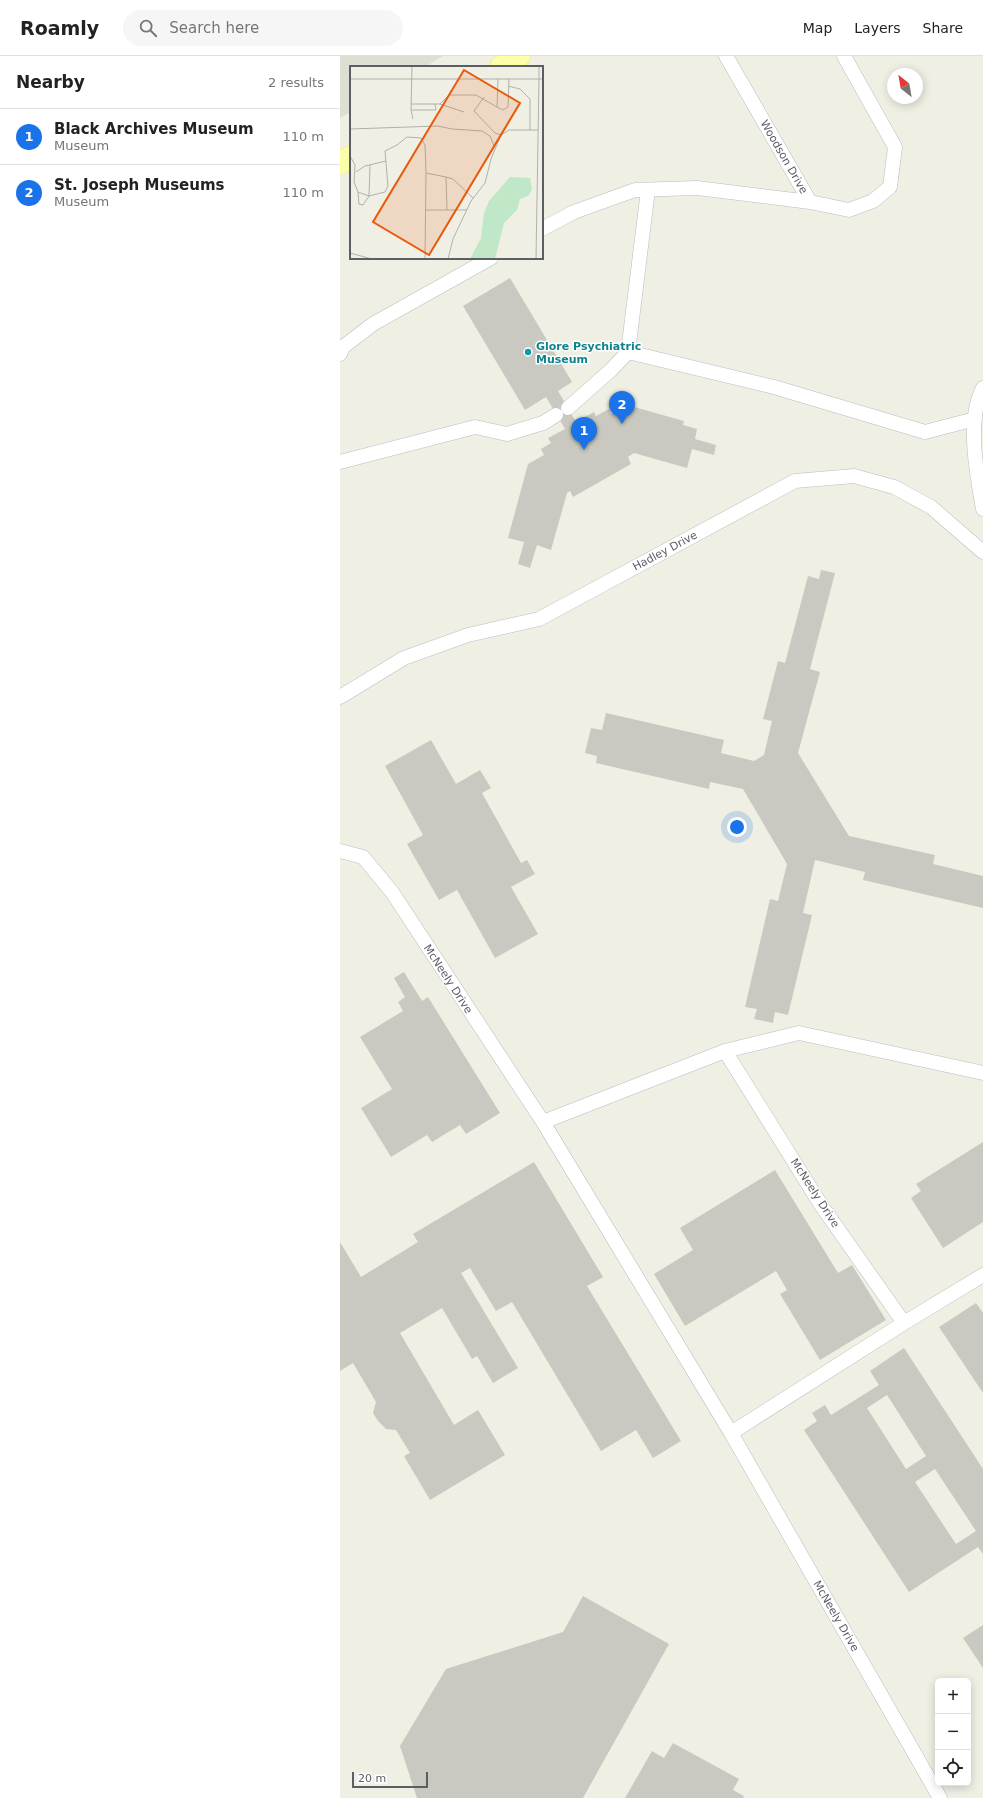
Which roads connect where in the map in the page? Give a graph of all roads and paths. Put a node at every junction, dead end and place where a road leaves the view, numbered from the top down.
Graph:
1 (519, 56) edge
2 (726, 56) edge
3 (844, 56) edge
4 (503, 66) edge
5 (350, 158) edge
6 (340, 163) edge
7 (648, 190) junction
8 (810, 202) junction
9 (543, 228) edge
10 (489, 259) edge
11 (628, 352) junction
12 (340, 354) edge
13 (983, 388) edge
14 (975, 419) junction
15 (340, 462) edge
16 (983, 509) edge
17 (983, 552) edge
18 (340, 697) edge
19 (340, 851) edge
20 (725, 1051) junction
21 (983, 1073) edge
22 (543, 1122) junction
23 (983, 1275) edge
24 (904, 1323) junction
25 (731, 1433) junction
26 (940, 1798) edge

1 - 4 main road
2 - 8 lane, Woodson Drive
3 - 8 lane, Woodson Drive
5 - 6 main road
7 - 8 lane
7 - 9 lane
7 - 11 lane
10 - 12 lane
11 - 14 lane
11 - 15 lane
13 - 14 lane
14 - 16 lane
17 - 18 lane, Hadley Drive
19 - 22 lane, McNeely Drive
20 - 21 lane
20 - 22 lane
20 - 24 lane, McNeely Drive
22 - 25 lane, McNeely Drive
23 - 24 lane
24 - 25 lane
25 - 26 lane, McNeely Drive

